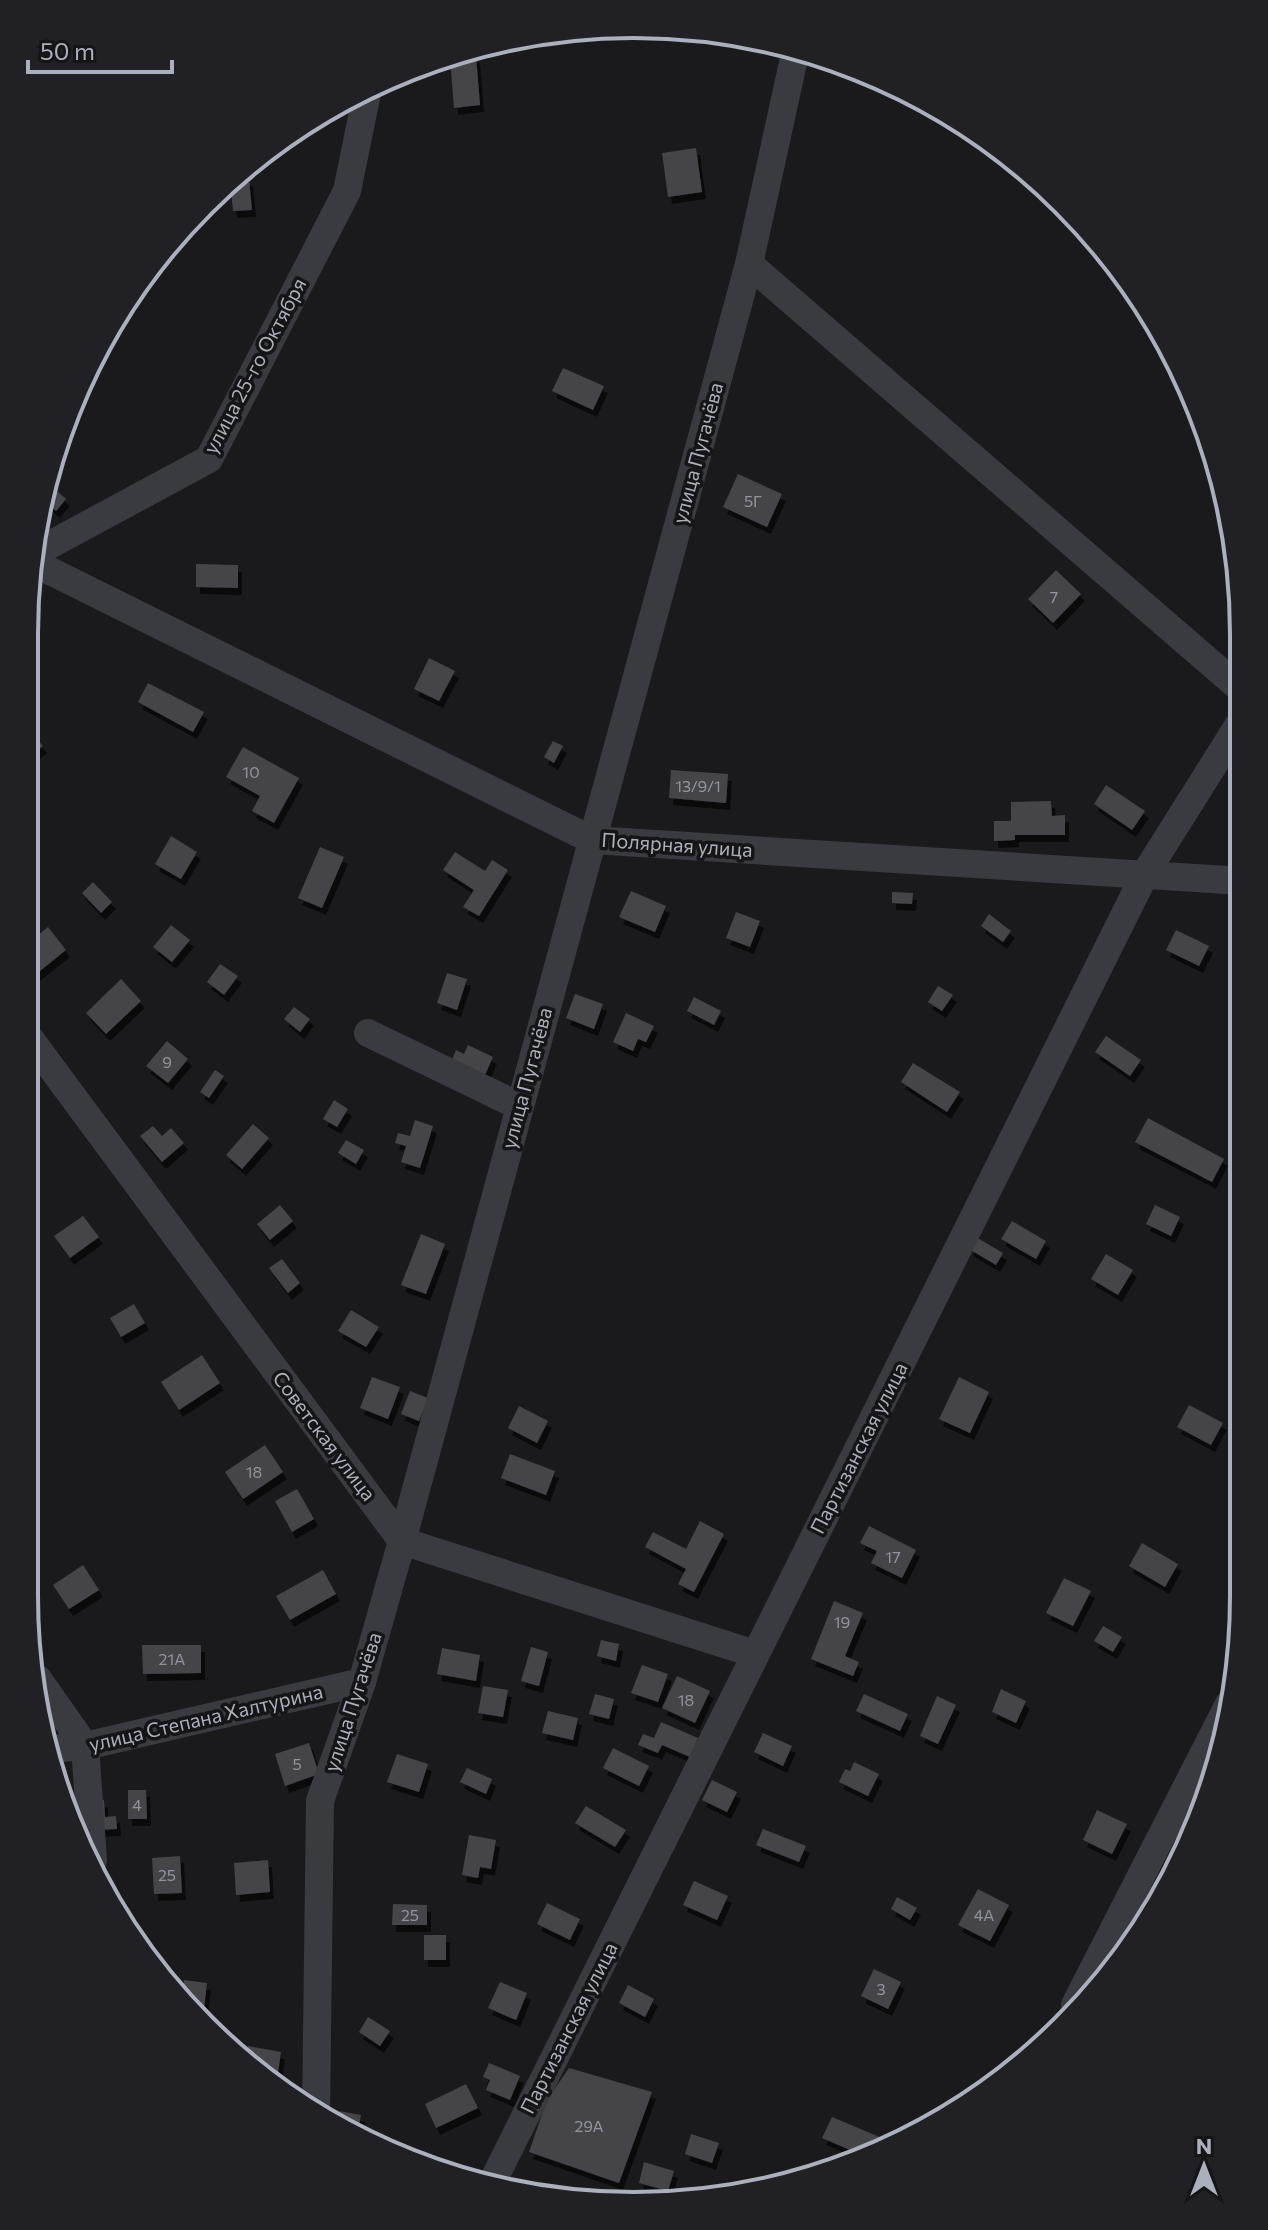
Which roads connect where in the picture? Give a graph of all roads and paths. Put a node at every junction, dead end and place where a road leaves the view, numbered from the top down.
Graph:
1 (794, 60) edge
2 (365, 102) edge
3 (749, 264) junction
4 (44, 548) edge
5 (42, 567) edge
6 (1230, 680) edge
7 (1230, 739) edge
8 (592, 840) junction
9 (1145, 874) junction
10 (1230, 880) edge
11 (368, 1033) dead end
12 (38, 1050) edge
13 (519, 1106) junction
14 (402, 1541) junction
15 (755, 1654) junction
16 (362, 1682) junction
17 (45, 1690) edge
18 (1214, 1733) edge
19 (85, 1746) junction
20 (58, 1748) edge
21 (92, 1844) edge
22 (1085, 1985) edge
23 (316, 2100) edge
24 (496, 2176) edge

1 - 3 street, улица Пугачёва
2 - 4 street, улица 25-го Октября
3 - 6 street
3 - 8 street, улица Пугачёва
5 - 8 street, Полярная улица
7 - 9 street, Партизанская улица
8 - 9 street, Полярная улица
8 - 13 street, улица Пугачёва
9 - 10 street, Полярная улица
9 - 15 street, Партизанская улица
11 - 13 street
12 - 14 street, Советская улица
13 - 14 street, улица Пугачёва
14 - 15 street
14 - 16 street, улица Пугачёва
15 - 24 street, Партизанская улица
16 - 19 street, улица Степана Халтурина
16 - 23 street, улица Пугачёва
17 - 19 street
18 - 22 street
19 - 20 street, улица Степана Халтурина
19 - 21 street

